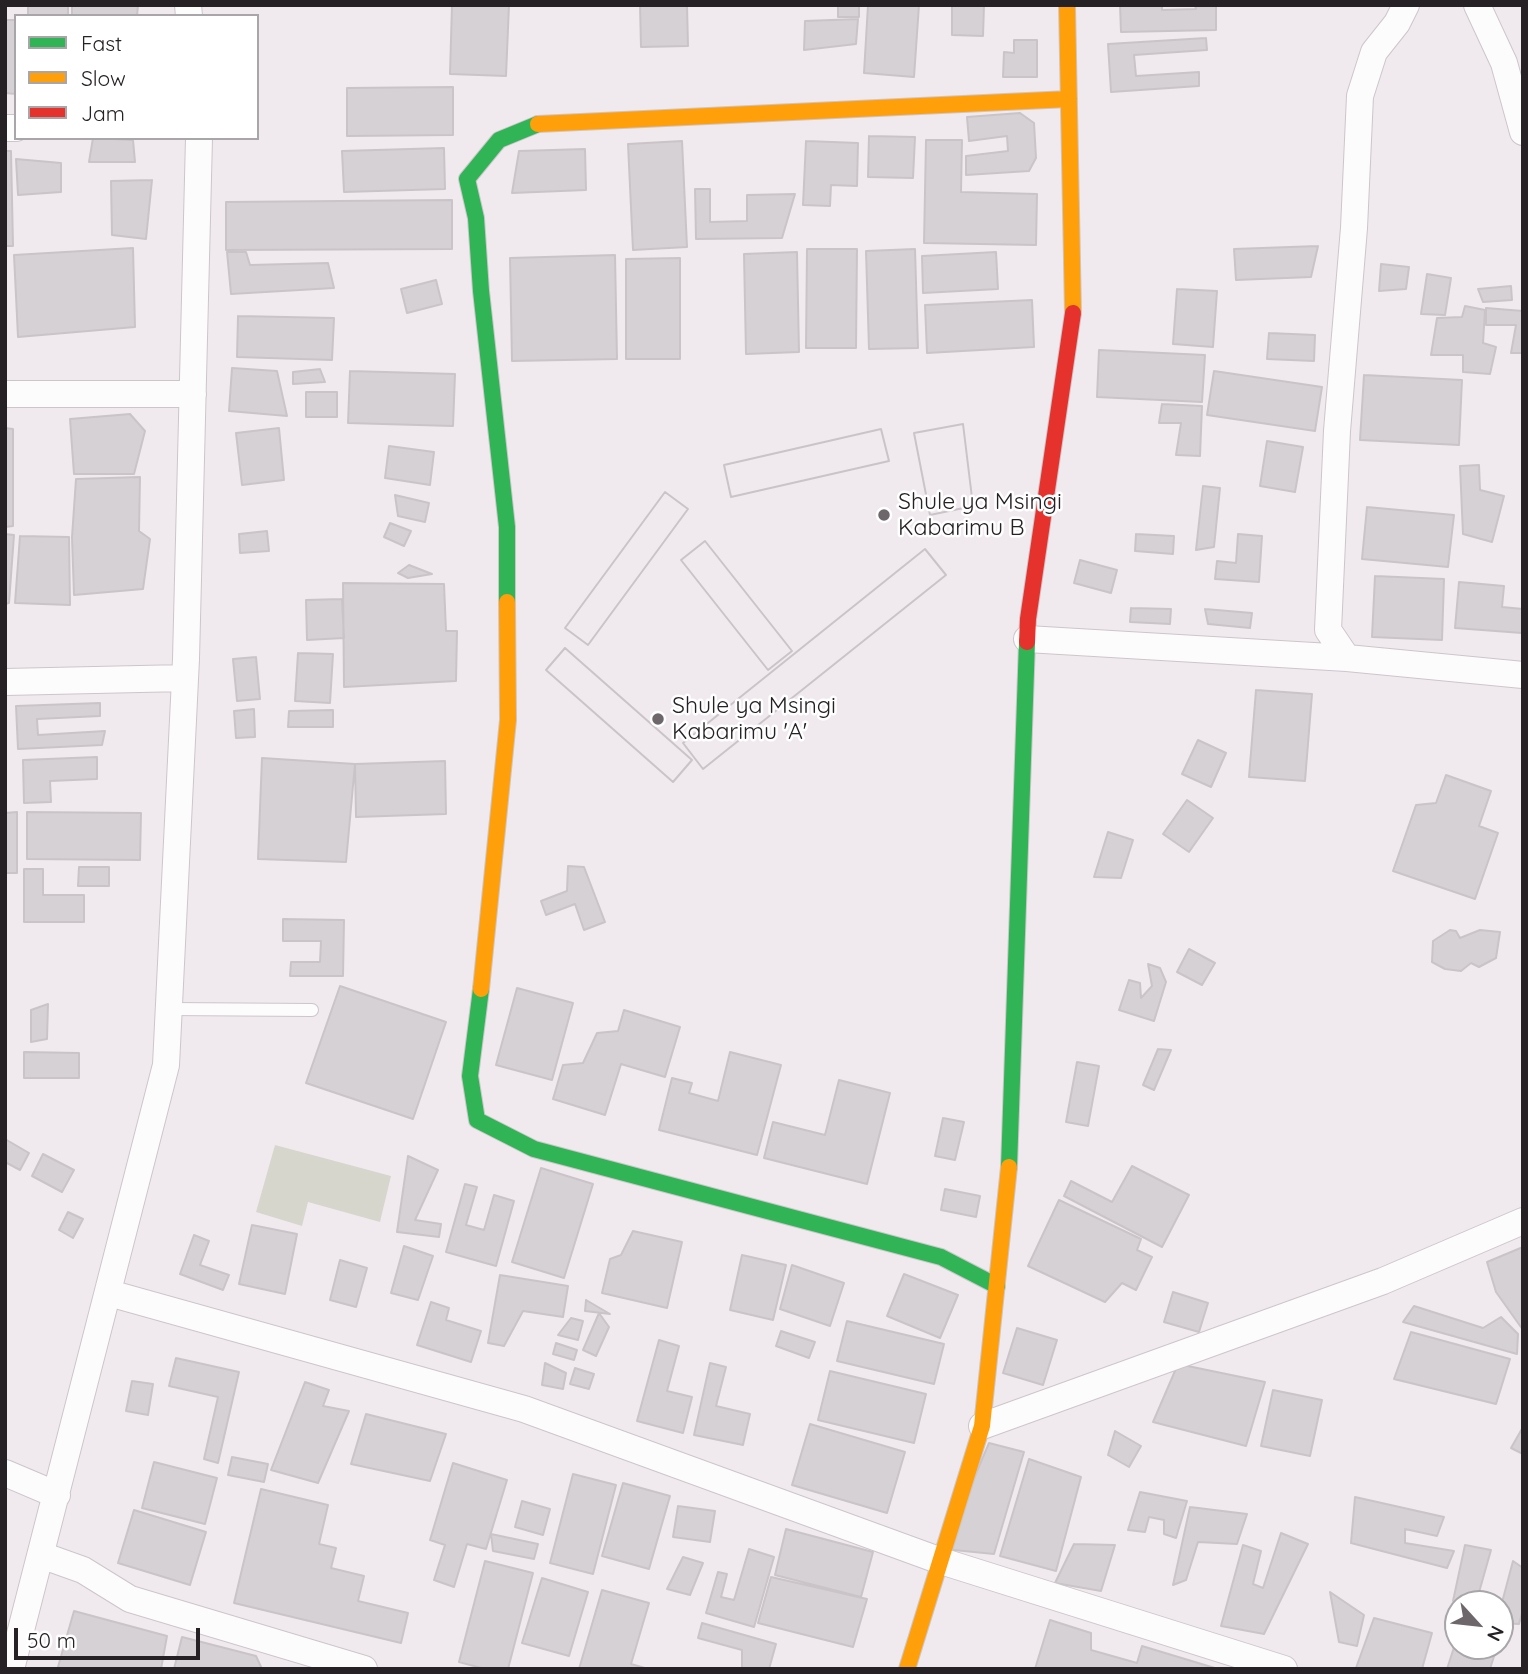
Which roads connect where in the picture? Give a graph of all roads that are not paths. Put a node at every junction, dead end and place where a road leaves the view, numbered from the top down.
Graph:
1 (1067, 5) edge
2 (1406, 5) edge
3 (1477, 5) edge
4 (1069, 99) junction
5 (1523, 132) edge
6 (199, 140) edge
7 (5, 394) edge
8 (193, 394) junction
9 (1027, 639) junction
10 (1347, 658) junction
11 (1523, 675) edge
12 (185, 678) junction
13 (5, 682) edge
14 (168, 1009) junction
15 (312, 1010) dead end
16 (1523, 1221) edge
17 (997, 1286) junction
18 (109, 1293) junction
19 (982, 1426) junction
20 (5, 1473) edge
21 (57, 1495) junction
22 (41, 1555) junction
23 (941, 1561) junction
24 (311, 1662) edge
25 (1274, 1667) edge
26 (11, 1669) edge
27 (364, 1669) edge
28 (907, 1669) edge

1 - 4 street
2 - 10 street
3 - 5 street
4 - 9 street
4 - 17 street
6 - 8 street
7 - 8 street
8 - 12 street
9 - 10 street
9 - 17 street
10 - 11 street
12 - 13 street
12 - 14 street
14 - 15 lane
14 - 18 street
16 - 19 street
17 - 19 street
18 - 21 street
18 - 23 street
19 - 23 street
20 - 21 street
21 - 22 street
22 - 24 street
22 - 26 street
23 - 25 street
23 - 28 street
24 - 27 street

